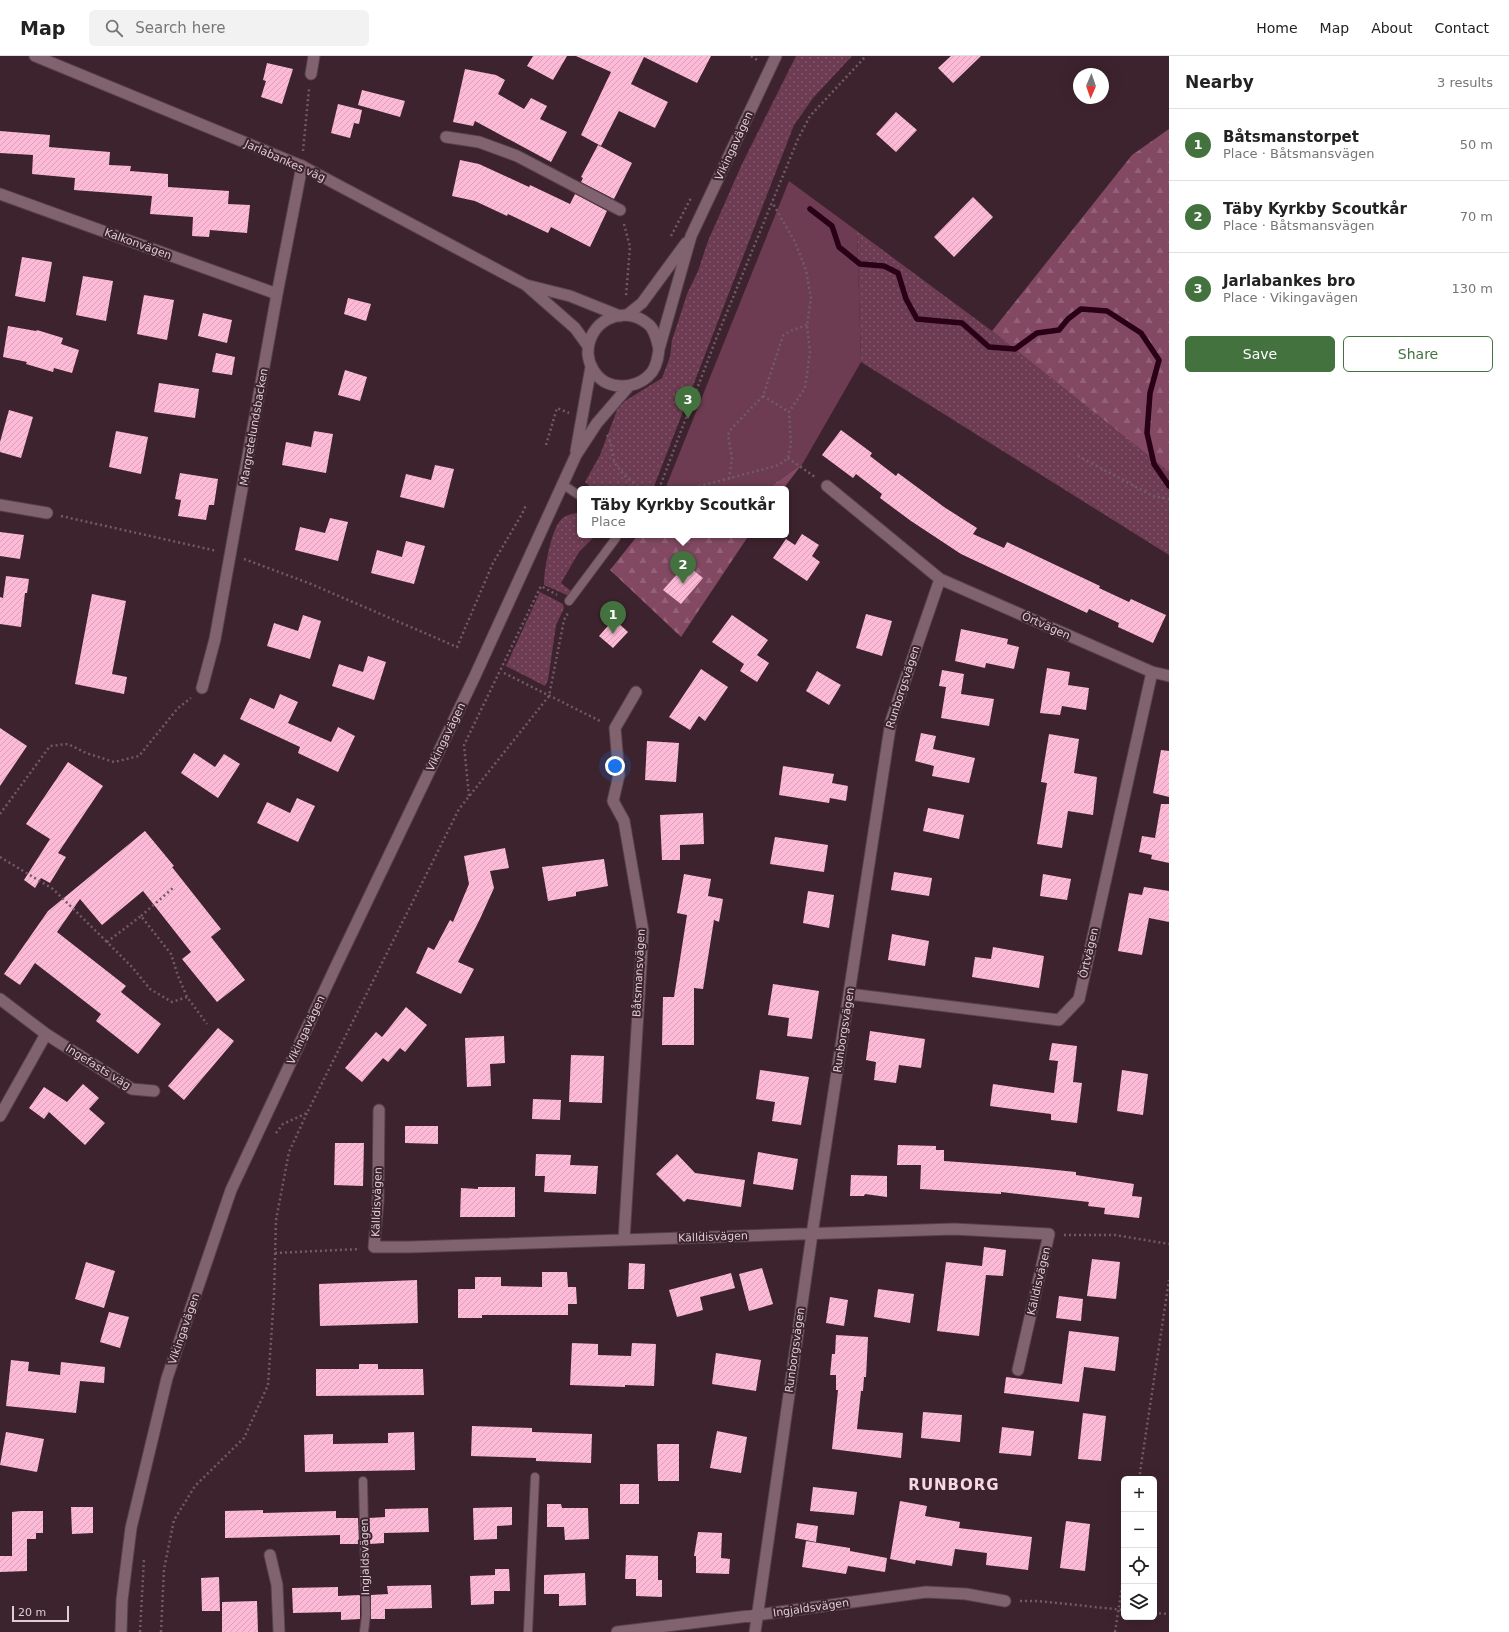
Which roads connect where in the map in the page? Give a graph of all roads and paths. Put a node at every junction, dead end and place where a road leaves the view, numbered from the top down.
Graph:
1 (35, 56) edge
2 (314, 56) edge
3 (751, 56) edge
4 (776, 56) edge
5 (866, 56) edge
6 (761, 62) dead end
7 (311, 74) joint
8 (446, 137) dead end
9 (302, 166) junction
10 (0, 194) edge
11 (692, 195) dead end
12 (772, 202) junction
13 (620, 210) joint
14 (691, 236) junction
15 (670, 237) dead end
16 (526, 285) junction
17 (632, 293) dead end
18 (277, 294) junction
19 (626, 297) junction
20 (621, 298) dead end
21 (623, 316) junction
22 (807, 325) junction
23 (588, 346) junction
24 (659, 349) junction
25 (591, 367) junction
26 (630, 386) junction
27 (762, 396) junction
28 (789, 412) junction
29 (576, 455) junction
30 (1078, 456) dead end
31 (788, 458) junction
32 (729, 479) junction
33 (562, 484) junction
34 (660, 486) edge
35 (701, 486) edge
36 (827, 486) joint
37 (577, 494) edge
38 (1169, 498) edge
39 (0, 505) edge
40 (526, 505) dead end
41 (47, 513) joint
42 (616, 538) edge
43 (231, 554) junction
44 (940, 579) junction
45 (572, 602) junction
46 (1152, 672) junction
47 (504, 673) dead end
48 (1169, 676) edge
49 (202, 688) joint
50 (636, 692) dead end
51 (549, 696) junction
52 (615, 728) junction
53 (469, 797) junction
54 (0, 814) edge
55 (1, 858) edge
56 (0, 862) edge
57 (173, 888) dead end
58 (141, 916) junction
59 (107, 942) junction
60 (849, 994) junction
61 (187, 997) junction
62 (0, 999) edge
63 (207, 1024) dead end
64 (46, 1034) junction
65 (154, 1091) dead end
66 (379, 1110) dead end
67 (307, 1113) junction
68 (0, 1116) edge
69 (275, 1134) dead end
70 (812, 1234) junction
71 (1049, 1234) junction
72 (624, 1240) junction
73 (1169, 1244) edge
74 (374, 1247) junction
75 (275, 1253) junction
76 (1169, 1280) edge
77 (1018, 1370) dead end
78 (1138, 1476) edge
79 (536, 1477) dead end
80 (363, 1481) dead end
81 (144, 1552) dead end
82 (270, 1555) dead end
83 (1122, 1584) edge
84 (1005, 1601) joint
85 (1118, 1610) junction
86 (1157, 1613) edge
87 (1169, 1614) edge
88 (757, 1616) junction
89 (121, 1632) edge
90 (140, 1632) edge
91 (161, 1632) edge
92 (279, 1632) edge
93 (364, 1632) edge
94 (528, 1632) edge
95 (617, 1632) edge
96 (755, 1632) edge
97 (1115, 1632) edge

1 - 9 street, Jarlabankes väg
2 - 7 street
3 - 6 path
4 - 14 street, Vikingavägen
5 - 12 path
7 - 9 path
8 - 13 street
9 - 16 street, Jarlabankes väg
9 - 18 street, Margretelundsbacken
10 - 18 street, Kalkonvägen
11 - 15 path
12 - 22 path
12 - 34 path
13 - 19 path
14 - 21 street, Vikingavägen
14 - 24 street, Vikingavägen
16 - 21 street, Jarlabankes väg
16 - 23 street, Jarlabankes väg
17 - 19 path
18 - 43 street, Margretelundsbacken
19 - 20 path
21 - 23 street, Vikingavägen
21 - 24 street
22 - 27 path
22 - 28 path
23 - 25 street, Vikingavägen
24 - 26 street, Vikingavägen
25 - 26 street
25 - 29 street, Vikingavägen
26 - 29 street, Vikingavägen
27 - 28 path
27 - 32 path
28 - 31 path
29 - 33 street, Vikingavägen
30 - 38 path
31 - 32 path
31 - 36 path
32 - 35 path
33 - 37 lane
33 - 89 street, Vikingavägen
36 - 44 street
39 - 41 street
40 - 43 path
41 - 43 path
42 - 45 lane
43 - 49 street, Margretelundsbacken
44 - 46 street, Örtvägen
44 - 60 street, Runborgsvägen
45 - 51 path
45 - 53 path
46 - 48 street, Örtvägen
46 - 60 street, Örtvägen
47 - 51 path
49 - 54 path
50 - 52 street
51 - 52 path
51 - 53 path
52 - 72 street, Båtsmansvägen
53 - 67 path
55 - 56 path
55 - 59 path
57 - 58 path
58 - 59 path
58 - 61 path
59 - 61 path
60 - 70 street, Runborgsvägen
61 - 63 path
62 - 64 street, Ingefasts väg
64 - 65 street, Ingefasts väg
64 - 68 street
66 - 74 street, Källdisvägen
67 - 69 path
67 - 75 path
70 - 71 street, Källdisvägen
70 - 72 street, Källdisvägen
70 - 88 street, Runborgsvägen
71 - 73 path
71 - 77 street, Källdisvägen
72 - 74 street, Källdisvägen
74 - 75 path
75 - 91 path
76 - 78 path
79 - 94 lane
80 - 93 lane, Ingjaldsvägen
81 - 90 path
82 - 92 street
83 - 85 path
84 - 85 path
84 - 88 street, Ingjaldsvägen
85 - 97 path
86 - 87 path
88 - 95 street, Ingjaldsvägen
88 - 96 street, Runborgsvägen

